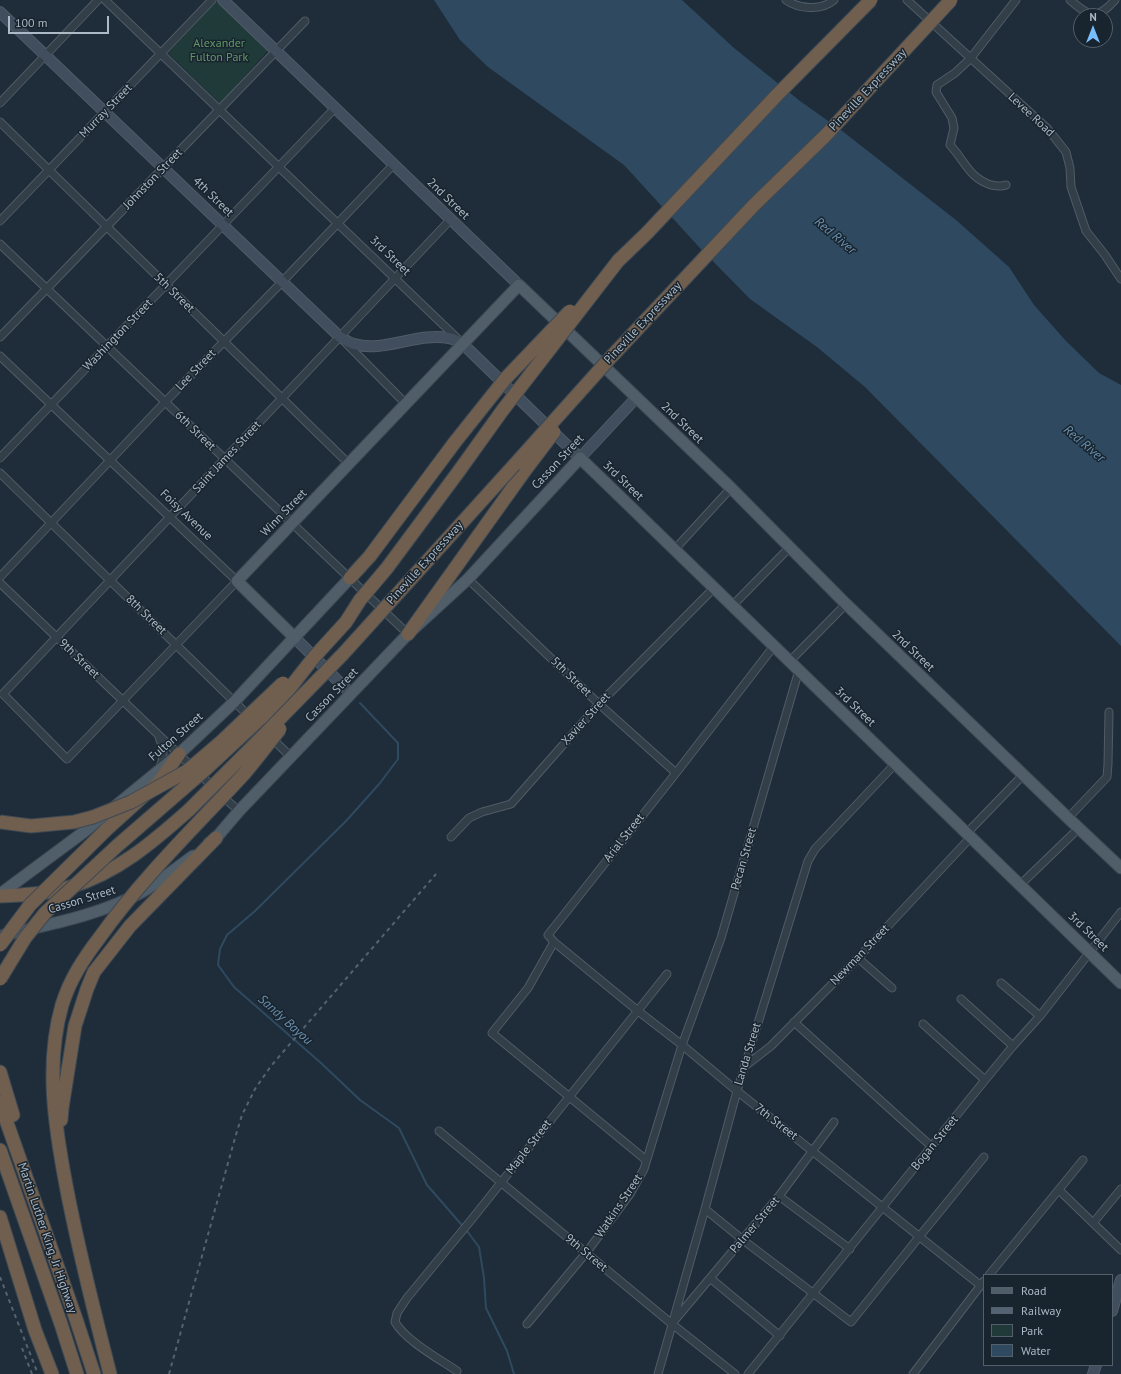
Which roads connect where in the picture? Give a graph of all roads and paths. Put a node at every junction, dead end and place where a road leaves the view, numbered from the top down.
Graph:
1 (98, 0) edge
2 (105, 0) edge
3 (212, 0) edge
4 (223, 0) edge
5 (786, 0) edge
6 (834, 0) edge
7 (870, 0) edge
8 (907, 0) edge
9 (951, 0) edge
10 (1016, 0) edge
11 (1070, 0) edge
12 (1115, 0) edge
13 (0, 12) edge
14 (306, 21) dead end
15 (276, 51) junction
16 (161, 54) junction
17 (46, 55) junction
18 (970, 59) junction
19 (0, 103) edge
20 (335, 108) junction
21 (219, 110) junction
22 (105, 112) junction
23 (0, 122) edge
24 (394, 164) junction
25 (279, 167) junction
26 (163, 168) junction
27 (49, 170) junction
28 (1006, 185) dead end
29 (451, 219) junction
30 (0, 221) edge
31 (337, 223) junction
32 (223, 225) junction
33 (107, 226) junction
34 (0, 244) edge
35 (618, 261) junction
36 (395, 279) junction
37 (1121, 279) edge
38 (282, 282) junction
39 (166, 284) junction
40 (519, 285) junction
41 (47, 289) junction
42 (0, 337) edge
43 (340, 337) junction
44 (224, 341) junction
45 (463, 344) junction
46 (107, 346) junction
47 (0, 356) edge
48 (612, 356) junction
49 (282, 398) junction
50 (636, 398) junction
51 (165, 402) junction
52 (406, 404) junction
53 (51, 405) junction
54 (0, 458) edge
55 (580, 458) junction
56 (225, 459) junction
57 (109, 460) junction
58 (349, 464) junction
59 (0, 473) edge
60 (731, 488) junction
61 (169, 517) junction
62 (51, 523) junction
63 (292, 523) junction
64 (790, 548) junction
65 (675, 549) junction
66 (0, 577) edge
67 (350, 578) junction
68 (468, 579) junction
69 (110, 580) junction
70 (237, 581) junction
71 (0, 583) edge
72 (714, 588) junction
73 (846, 604) junction
74 (733, 605) junction
75 (408, 634) junction
76 (56, 637) junction
77 (295, 638) junction
78 (176, 645) junction
79 (774, 646) junction
80 (342, 654) junction
81 (315, 656) junction
82 (790, 661) junction
83 (799, 670) junction
84 (351, 694) junction
85 (123, 701) junction
86 (234, 702) junction
87 (599, 704) junction
88 (1109, 712) dead end
89 (158, 735) junction
90 (179, 754) junction
91 (291, 757) junction
92 (67, 759) joint
93 (895, 764) junction
94 (160, 769) junction
95 (676, 773) junction
96 (1023, 775) junction
97 (239, 811) junction
98 (1068, 818) junction
99 (0, 822) edge
100 (1079, 828) junction
101 (968, 836) junction
102 (451, 837) dead end
103 (216, 838) junction
104 (1121, 868) edge
105 (1020, 885) junction
106 (0, 895) edge
107 (1121, 912) edge
108 (0, 936) edge
109 (554, 942) junction
110 (0, 945) edge
111 (1089, 952) junction
112 (858, 958) junction
113 (667, 974) dead end
114 (0, 979) edge
115 (1001, 983) dead end
116 (1121, 983) edge
117 (892, 988) dead end
118 (961, 999) dead end
119 (638, 1011) junction
120 (1040, 1016) junction
121 (794, 1022) junction
122 (923, 1024) dead end
123 (682, 1045) junction
124 (1013, 1046) junction
125 (744, 1067) junction
126 (0, 1072) edge
127 (986, 1080) junction
128 (737, 1091) junction
129 (569, 1097) junction
130 (0, 1103) edge
131 (834, 1122) dead end
132 (439, 1131) dead end
133 (932, 1147) junction
134 (0, 1150) edge
135 (812, 1151) junction
136 (59, 1152) junction
137 (18, 1155) junction
138 (0, 1157) edge
139 (984, 1157) dead end
140 (646, 1160) junction
141 (1083, 1160) dead end
142 (10, 1178) junction
143 (501, 1183) junction
144 (1121, 1189) edge
145 (1059, 1190) junction
146 (780, 1196) junction
147 (883, 1208) junction
148 (705, 1209) junction
149 (0, 1217) edge
150 (1093, 1223) junction
151 (919, 1237) junction
152 (743, 1240) junction
153 (0, 1245) edge
154 (850, 1249) junction
155 (1121, 1250) edge
156 (586, 1253) junction
157 (991, 1272) edge
158 (710, 1278) junction
159 (1121, 1280) edge
160 (982, 1283) edge
161 (814, 1294) junction
162 (1113, 1308) edge
163 (527, 1324) dead end
164 (672, 1324) junction
165 (35, 1330) junction
166 (780, 1336) junction
167 (457, 1371) dead end
168 (52, 1374) edge
169 (77, 1374) edge
170 (94, 1374) edge
171 (110, 1374) edge
172 (658, 1374) edge
173 (735, 1374) edge
174 (748, 1374) edge
175 (913, 1374) edge

1 - 17 street
2 - 16 street, 3rd Street
3 - 16 street, Murray Street
4 - 15 main road, 2nd Street
5 - 6 street
7 - 35 highway, Pineville Expressway, bridge
8 - 18 street, Levee Road
9 - 48 highway, Pineville Expressway, bridge
10 - 18 street
11 - 12 street
13 - 17 main road, 4th Street
14 - 15 street, Johnston Street
15 - 20 main road, 2nd Street
15 - 21 street, Johnston Street
16 - 21 street, 3rd Street
16 - 22 street, Murray Street
17 - 19 street
17 - 22 main road, 4th Street
18 - 28 street
18 - 37 street, Levee Road
20 - 24 main road, 2nd Street
20 - 25 street, Washington Street
21 - 25 street, 3rd Street
21 - 26 street, Johnston Street
22 - 26 main road, 4th Street
22 - 27 street, Murray Street
23 - 27 street, 5th Street
24 - 29 main road, 2nd Street
24 - 31 street, Lee Street
25 - 31 street, 3rd Street
25 - 32 street, Washington Street
26 - 32 main road, 4th Street
26 - 33 street, Johnston Street
27 - 30 street, Murray Street
27 - 33 street, 5th Street
29 - 36 street, Saint James Street
29 - 40 main road, 2nd Street
31 - 36 street, 3rd Street
31 - 38 street, Lee Street
32 - 38 main road, 4th Street
32 - 39 street, Washington Street
33 - 39 street, 5th Street
33 - 41 street, Johnston Street
34 - 41 street, 6th Street
35 - 67 highway, bridge
35 - 81 highway, Pineville Expressway, bridge
36 - 43 street, Saint James Street
36 - 45 street, 3rd Street
38 - 43 main road, 4th Street
38 - 44 street, Lee Street
39 - 44 street, 5th Street
39 - 46 street, Washington Street
40 - 45 main road, Winn Street
40 - 50 main road, 2nd Street
41 - 42 street, Johnston Street
41 - 46 street, 6th Street
43 - 45 main road
43 - 49 street, Saint James Street
43 - 52 street, 4th Street
44 - 49 street, 5th Street
44 - 51 street, Lee Street
45 - 52 main road, Winn Street
45 - 55 main road, 3rd Street
46 - 51 street, 6th Street
46 - 53 street, Washington Street
47 - 53 street, Foisy Avenue
48 - 75 highway, bridge
48 - 80 highway, Pineville Expressway, bridge
49 - 56 street, Saint James Street
49 - 58 street, 5th Street
50 - 55 main road, Casson Street
50 - 60 main road, 2nd Street
51 - 56 street, 6th Street
51 - 57 street, Lee Street
52 - 58 main road, Winn Street
53 - 54 street, Washington Street
53 - 57 street, Foisy Avenue
55 - 65 main road, 3rd Street
55 - 68 main road, Casson Street
56 - 61 street, Saint James Street
56 - 63 street, 6th Street
57 - 61 street, Foisy Avenue
57 - 62 street, Lee Street
58 - 63 main road, Winn Street
59 - 62 street, 8th Street
60 - 64 main road, 2nd Street
60 - 65 street
61 - 69 street, Saint James Street
61 - 70 street, Foisy Avenue
62 - 66 street, Lee Street
62 - 69 street, 8th Street
63 - 67 street, 6th Street
63 - 70 main road, Winn Street
64 - 73 main road, 2nd Street
64 - 74 street
65 - 72 main road, 3rd Street
67 - 75 street, 6th Street
67 - 77 main road, Fulton Street
68 - 75 main road, Casson Street
68 - 87 street, 5th Street
69 - 76 street, Saint James Street
69 - 78 street, 8th Street
70 - 77 main road, Foisy Avenue
70 - 78 street, Winn Street
71 - 76 street, 9th Street
72 - 74 main road, 3rd Street
72 - 87 street, Xavier Street
73 - 82 street
73 - 96 main road, 2nd Street
74 - 79 main road, 3rd Street
75 - 84 main road, Casson Street
76 - 85 street, 9th Street
76 - 92 street, Saint James Street
77 - 84 main road, Foisy Avenue
77 - 86 main road, Fulton Street
78 - 85 street, Winn Street
78 - 86 street, 8th Street
79 - 82 main road, 3rd Street
79 - 95 street, Arial Street
80 - 106 highway, bridge
80 - 136 highway, bridge
81 - 99 highway, bridge
81 - 114 highway, bridge
82 - 83 main road, 3rd Street
83 - 93 main road, 3rd Street
83 - 123 street, Pecan Street
84 - 91 main road, Casson Street
85 - 89 street, 9th Street
85 - 92 street, Winn Street
86 - 90 main road, Fulton Street
86 - 91 street, 8th Street
87 - 95 street, 5th Street
87 - 102 street, Xavier Street
88 - 98 street
89 - 90 street, 9th Street
89 - 94 street
90 - 94 main road, Fulton Street
90 - 97 street, 9th Street
90 - 110 highway, bridge
91 - 97 main road, Casson Street
93 - 101 main road, 3rd Street
93 - 125 street, Landa Street
94 - 106 main road, Fulton Street
95 - 109 street, Arial Street
96 - 98 main road, 2nd Street
96 - 101 street, Newman Street
97 - 103 main road, Casson Street
98 - 100 main road, 2nd Street
100 - 104 main road, 2nd Street
100 - 105 street
101 - 105 main road, 3rd Street
101 - 112 street, Newman Street
103 - 108 main road, Casson Street
103 - 136 highway
105 - 111 main road, 3rd Street
107 - 111 street, Bogan Street
109 - 119 street, 7th Street
109 - 129 street, Arial Street
111 - 116 main road, 3rd Street
111 - 120 street, Bogan Street
112 - 117 street
112 - 121 street, Newman Street
113 - 119 street, Maple Street
115 - 120 street
118 - 124 street
119 - 123 street, 7th Street
119 - 129 street, Maple Street
120 - 124 street, Bogan Street
121 - 125 street, Newman Street
121 - 133 street
122 - 127 street
123 - 128 street, 7th Street
123 - 140 street, Watkins Street
124 - 127 street, Bogan Street
125 - 128 street, Landa Street
126 - 137 highway
127 - 133 street, Bogan Street
128 - 135 street, 7th Street
128 - 148 street, Landa Street
129 - 140 street
129 - 143 street, Maple Street
130 - 137 highway, Martin Luther King, Jr Highway
131 - 135 street, Palmer Street
132 - 143 street, 9th Street
133 - 147 street, Bogan Street
134 - 142 highway, Martin Luther King, Jr Highway
135 - 146 street, Palmer Street
135 - 147 street, 7th Street
136 - 171 highway
137 - 170 highway, Martin Luther King, Jr Highway
138 - 142 highway
139 - 151 street
140 - 156 street, Watkins Street
141 - 145 street
142 - 169 highway, Martin Luther King, Jr Highway
143 - 156 street, 9th Street
143 - 167 street, Maple Street
144 - 150 street
145 - 150 street
145 - 157 street
146 - 152 street, Palmer Street
146 - 154 street
147 - 151 street, 7th Street
147 - 154 street, Bogan Street
148 - 152 street
148 - 164 street, Landa Street
149 - 165 highway
150 - 155 street
151 - 160 street, 7th Street
151 - 161 street
152 - 158 street, Palmer Street
152 - 161 street
153 - 165 highway
154 - 161 street, Bogan Street
156 - 163 street, Watkins Street
156 - 164 street, 9th Street
158 - 164 street, Palmer Street
158 - 166 street
159 - 162 main road
160 - 175 street
161 - 166 street, Bogan Street
164 - 172 street, Landa Street
164 - 173 street, 9th Street
165 - 168 highway
166 - 174 street, Bogan Street

